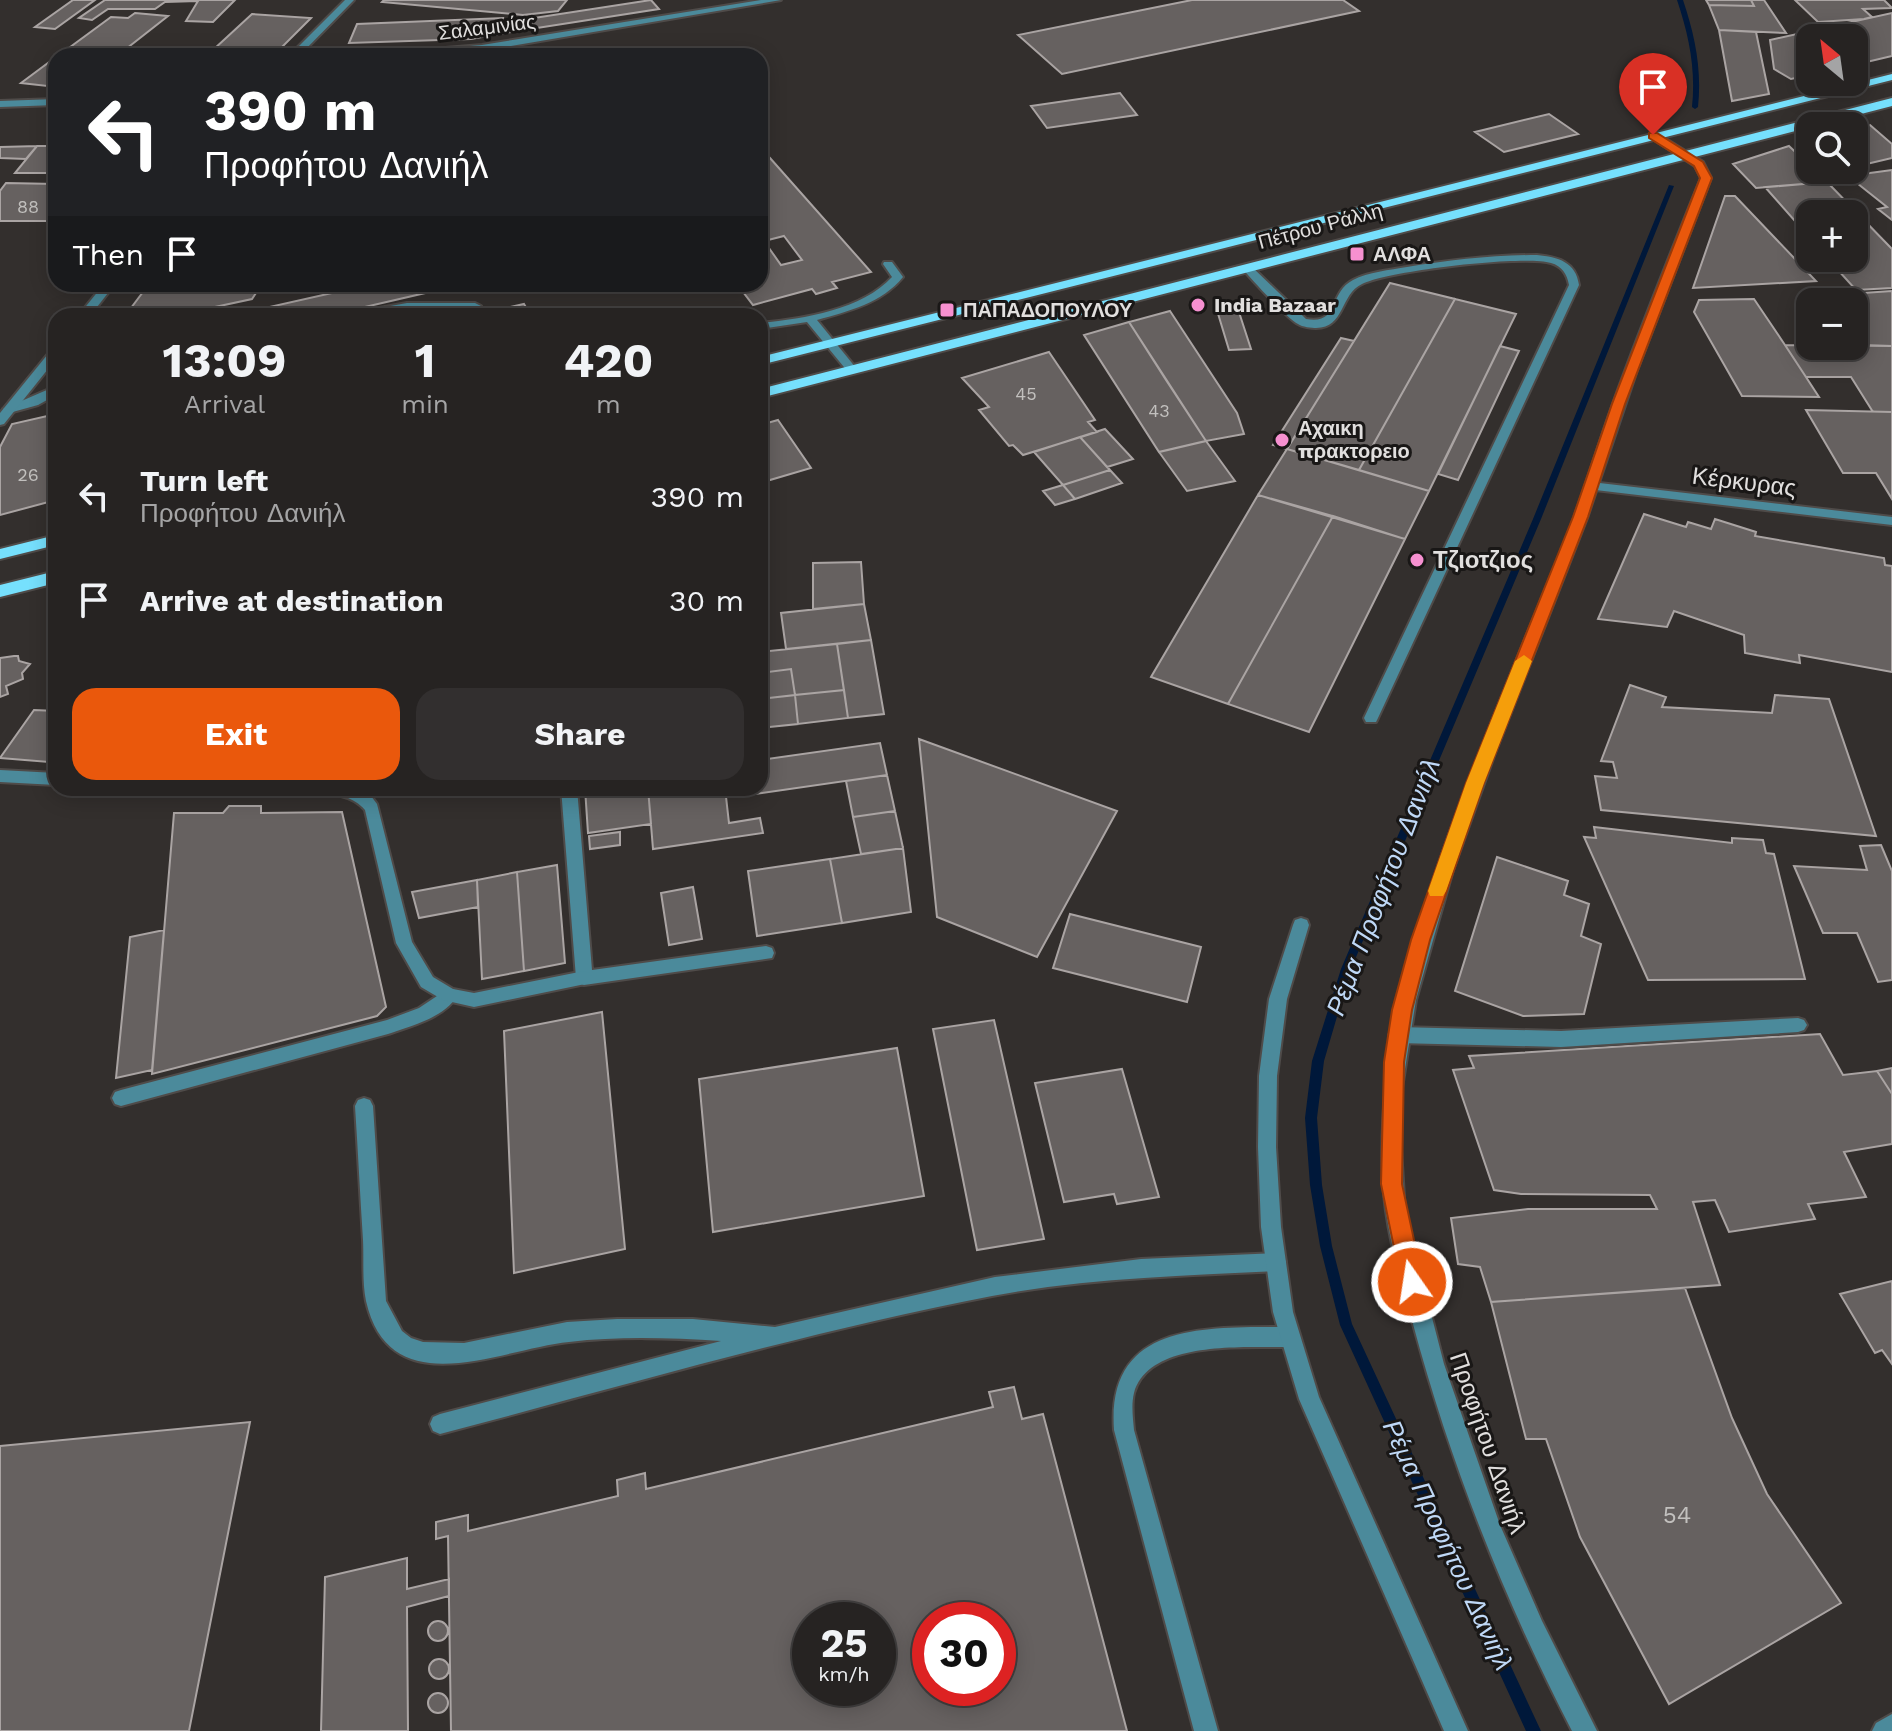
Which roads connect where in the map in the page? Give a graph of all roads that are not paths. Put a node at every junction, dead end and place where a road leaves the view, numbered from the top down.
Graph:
1 (350, 0) edge
2 (777, 0) edge
3 (302, 48) edge
4 (494, 48) edge
5 (1892, 77) edge
6 (48, 102) edge
7 (1892, 102) edge
8 (0, 104) edge
9 (1653, 135) junction
10 (1686, 154) junction
11 (888, 264) dead end
12 (1247, 268) junction
13 (104, 292) edge
14 (475, 306) dead end
15 (90, 308) edge
16 (396, 308) edge
17 (809, 317) junction
18 (768, 325) edge
19 (831, 344) junction
20 (768, 359) edge
21 (48, 361) edge
22 (852, 370) junction
23 (768, 392) edge
24 (48, 394) edge
25 (9, 409) junction
26 (0, 421) edge
27 (1591, 486) junction
28 (1892, 521) edge
29 (48, 542) edge
30 (0, 554) edge
31 (48, 579) edge
32 (0, 591) edge
33 (1371, 718) dead end
34 (0, 776) edge
35 (48, 779) edge
36 (361, 796) edge
37 (570, 796) edge
38 (1301, 925) dead end
39 (766, 953) dead end
40 (584, 978) junction
41 (449, 995) junction
42 (1798, 1025) dead end
43 (1398, 1035) junction
44 (121, 1098) dead end
45 (364, 1106) dead end
46 (1276, 1262) junction
47 (783, 1335) junction
48 (1290, 1337) junction
49 (440, 1424) dead end
50 (1892, 1726) edge
51 (1206, 1731) edge
52 (1456, 1731) edge
53 (1585, 1731) edge
54 (1884, 1731) edge

1 - 3 street
2 - 4 street, Σαλαμινίας
5 - 9 main road, Πέτρου Ράλλη
6 - 8 street
7 - 10 main road, Πέτρου Ράλλη
9 - 10 street
9 - 19 main road, Πέτρου Ράλλη
10 - 12 main road, Πέτρου Ράλλη
10 - 27 street, Προφήτου Δανιήλ
11 - 17 street
12 - 22 main road, Πέτρου Ράλλη
12 - 33 street
13 - 15 street
14 - 16 street
17 - 18 street
17 - 19 street
19 - 20 main road, Πέτρου Ράλλη
19 - 22 street
21 - 25 street
22 - 23 main road, Πέτρου Ράλλη
24 - 25 street
25 - 26 street
27 - 28 street, Κέρκυρας
27 - 43 street, Προφήτου Δανιήλ
29 - 30 main road
31 - 32 main road
34 - 35 street
36 - 41 street
37 - 40 street
38 - 46 street
39 - 40 street
40 - 41 street
41 - 44 street
42 - 43 street
43 - 53 street, Προφήτου Δανιήλ
45 - 47 street
46 - 47 street
46 - 48 street
47 - 49 street
48 - 51 street
48 - 52 street
50 - 54 street

